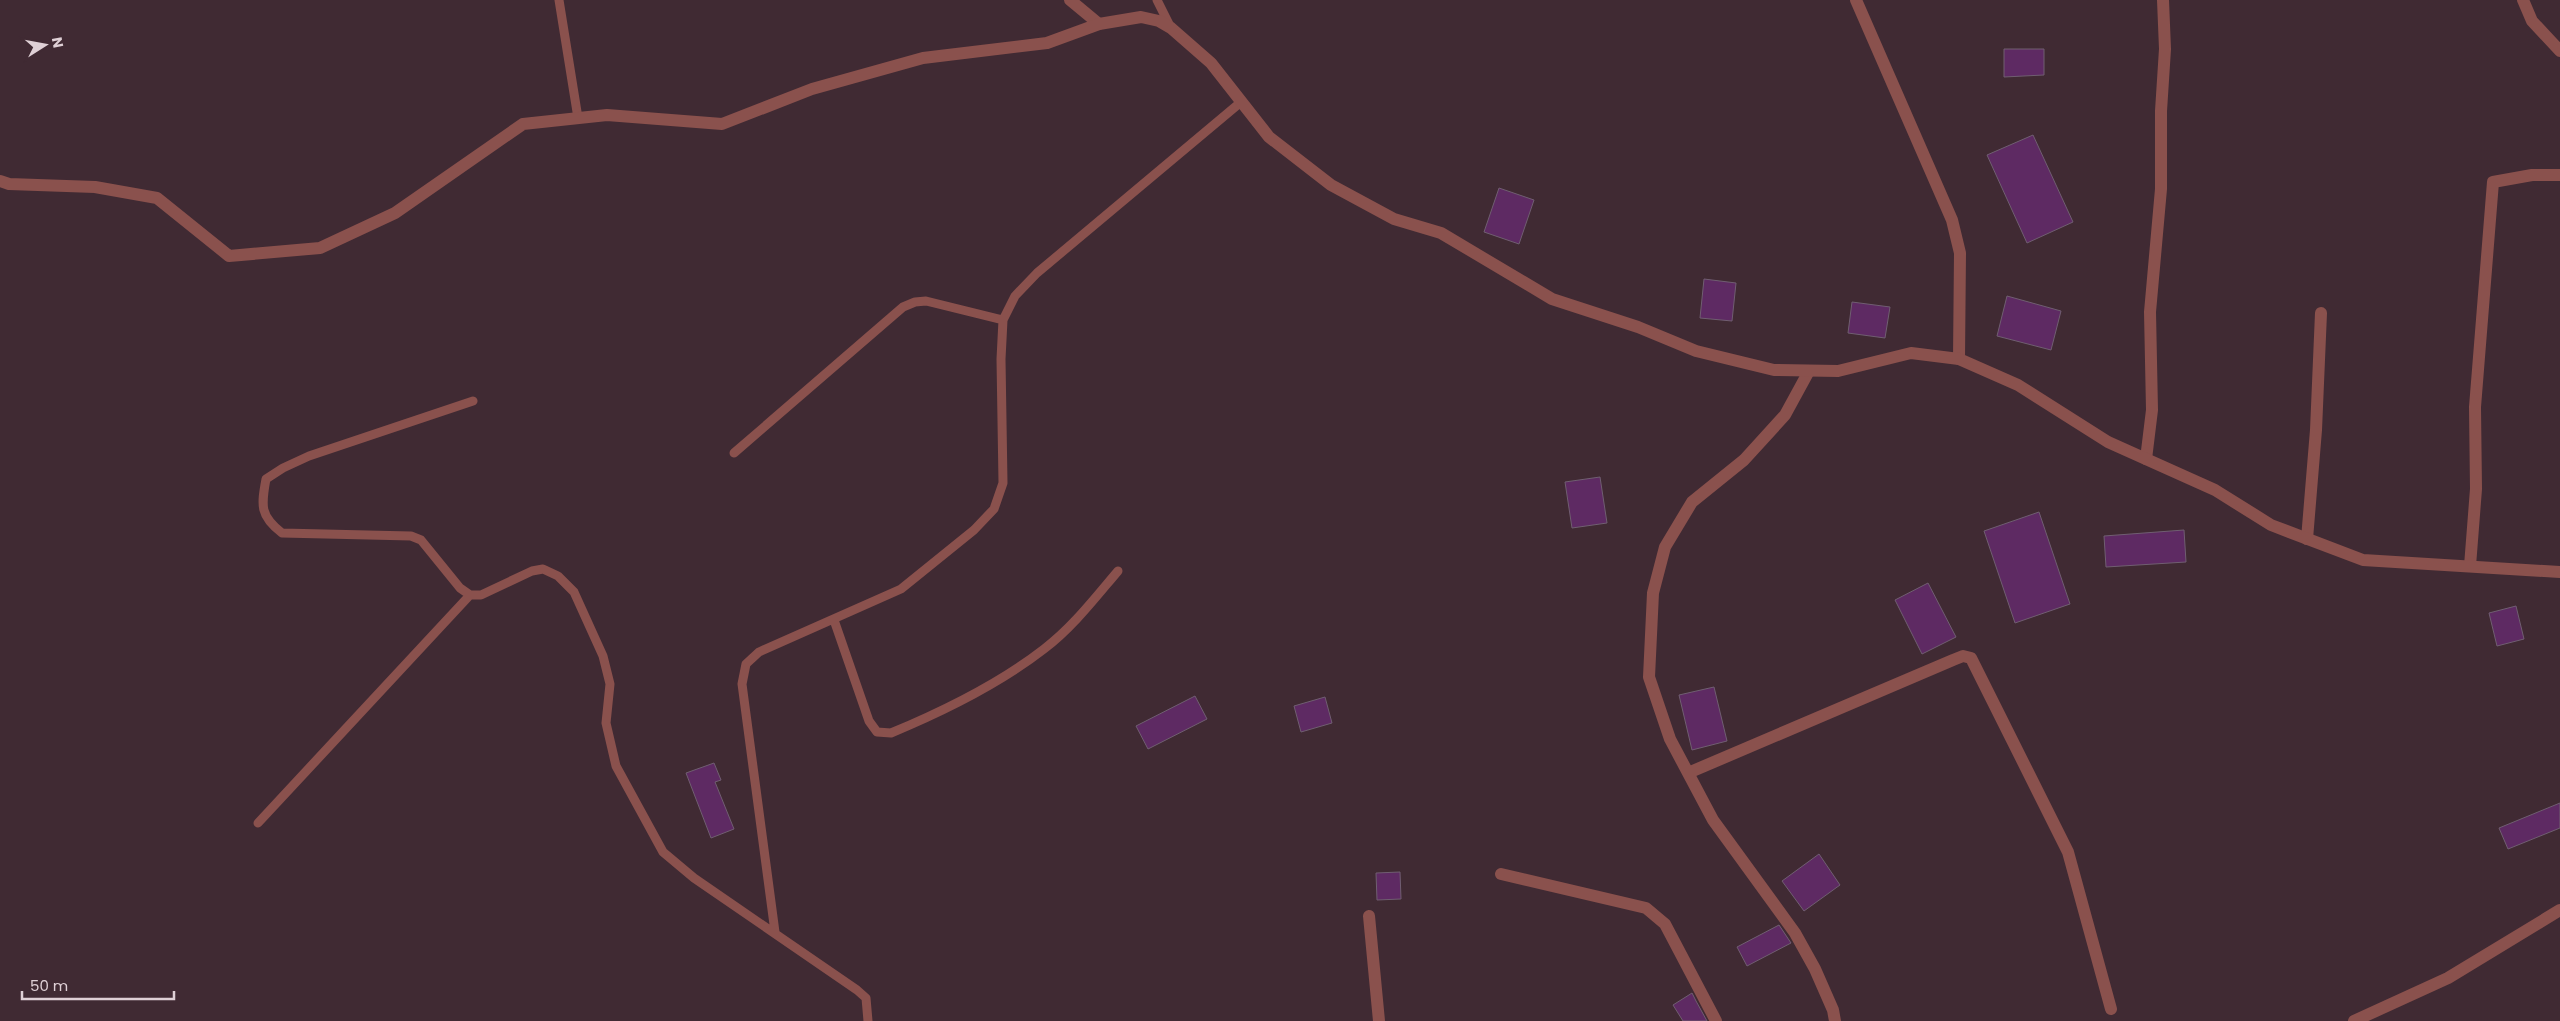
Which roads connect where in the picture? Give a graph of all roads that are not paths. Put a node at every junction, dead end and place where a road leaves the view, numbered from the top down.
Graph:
1 (560, 0) edge
2 (1070, 0) edge
3 (1157, 0) edge
4 (1856, 0) edge
5 (2163, 0) edge
6 (2523, 0) edge
7 (1099, 24) junction
8 (1171, 28) junction
9 (2560, 51) edge
10 (1241, 102) junction
11 (578, 118) junction
12 (2560, 175) edge
13 (0, 181) edge
14 (2321, 313) dead end
15 (1003, 320) junction
16 (1959, 359) junction
17 (1809, 370) junction
18 (473, 402) dead end
19 (734, 452) dead end
20 (2146, 459) junction
21 (2307, 539) junction
22 (2470, 566) junction
23 (1118, 572) dead end
24 (2560, 572) edge
25 (470, 595) junction
26 (834, 620) junction
27 (1688, 774) junction
28 (258, 823) dead end
29 (1501, 874) dead end
30 (2560, 910) edge
31 (1369, 916) dead end
32 (774, 932) junction
33 (2111, 1010) dead end
34 (868, 1021) edge
35 (1379, 1021) edge
36 (1716, 1021) edge
37 (1835, 1021) edge
38 (2354, 1021) edge

1 - 11 lane
2 - 7 street
3 - 8 lane
4 - 16 street
5 - 20 street
6 - 9 street
7 - 8 street
7 - 11 street
8 - 10 street
10 - 15 lane
10 - 17 street
11 - 13 street
12 - 22 street
14 - 21 street
15 - 19 lane
15 - 26 lane
16 - 17 street
16 - 20 street
17 - 27 street
18 - 25 lane
20 - 21 street
21 - 22 street
22 - 24 street
23 - 26 lane
25 - 28 lane
25 - 32 lane
26 - 32 lane
27 - 33 street
27 - 37 street
29 - 36 street
30 - 38 street
31 - 35 street
32 - 34 lane

